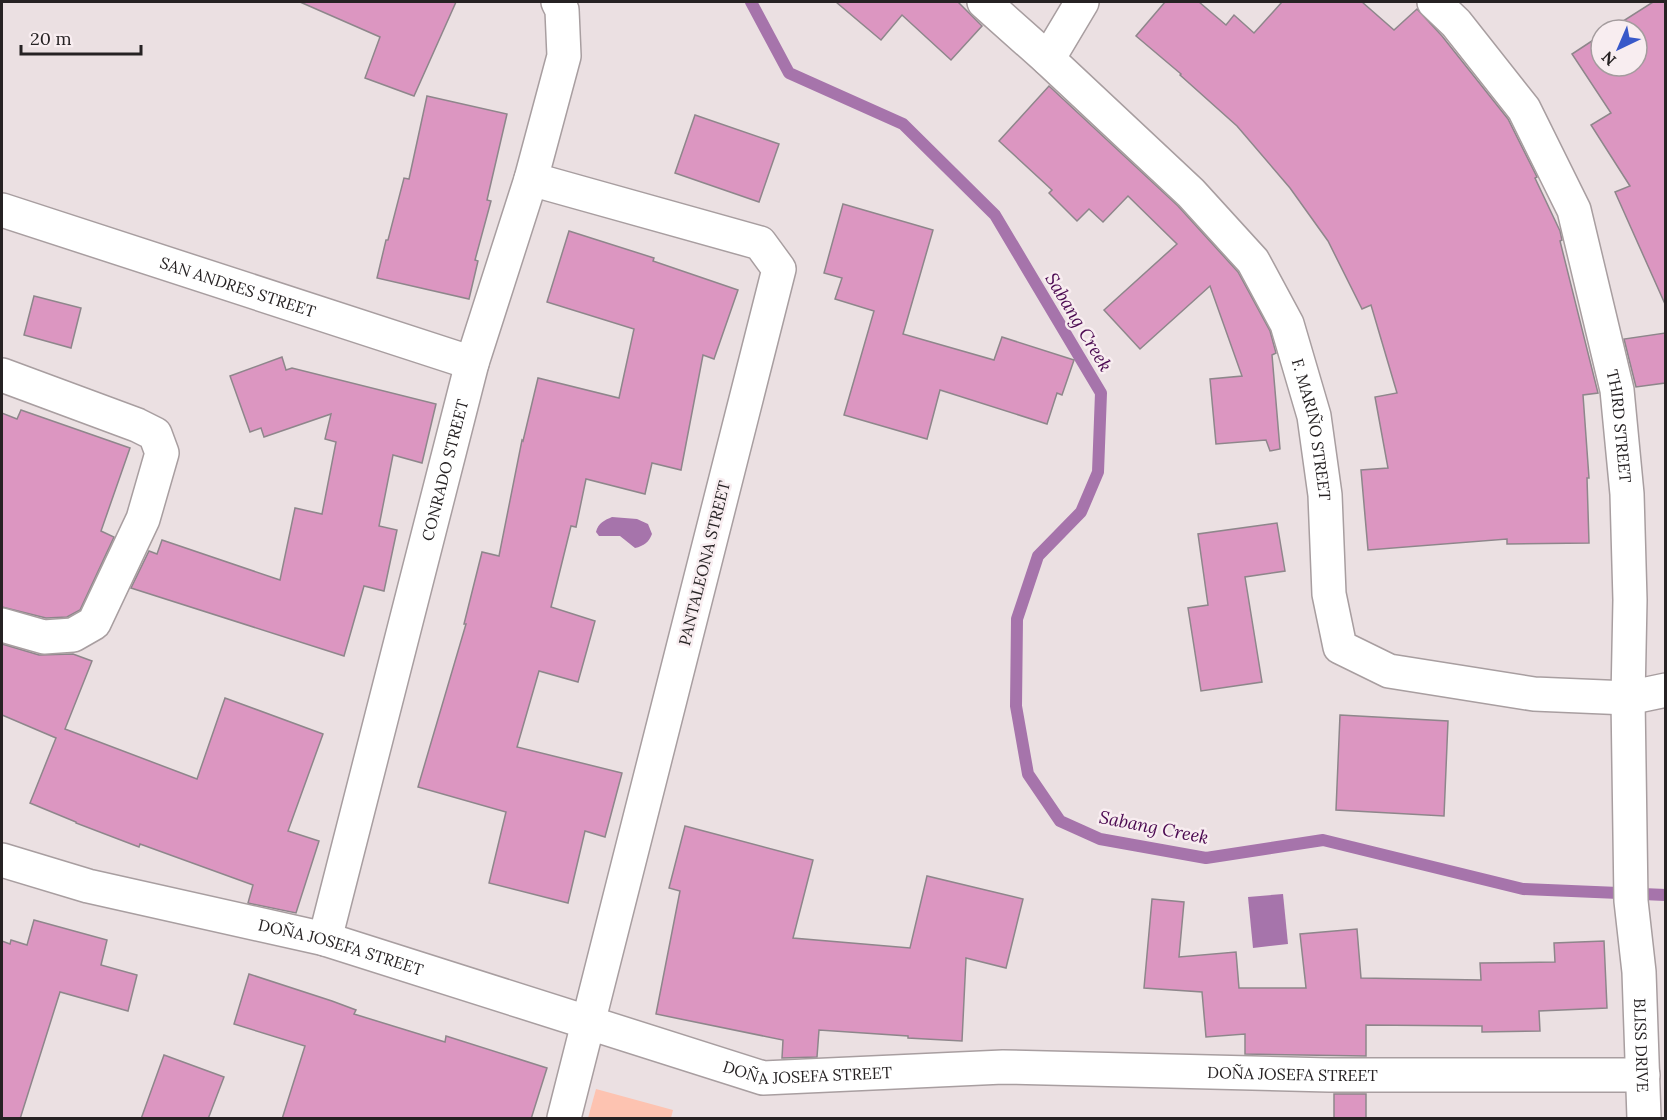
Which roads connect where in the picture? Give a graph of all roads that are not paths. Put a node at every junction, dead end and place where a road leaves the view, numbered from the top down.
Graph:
1 (558, 2) edge
2 (984, 2) edge
3 (1082, 2) edge
4 (1434, 2) edge
5 (1048, 58) junction
6 (531, 179) junction
7 (2, 210) edge
8 (472, 363) junction
9 (2, 375) edge
10 (2, 625) edge
11 (1665, 690) edge
12 (1628, 698) junction
13 (2, 860) edge
14 (1631, 901) joint
15 (325, 939) junction
16 (587, 1023) junction
17 (1642, 1075) junction
18 (564, 1119) edge
19 (1644, 1119) edge

1 - 6 street, CONRADO STREET
2 - 5 street, F. MARIÑO STREET
3 - 5 street
4 - 12 street, THIRD STREET
5 - 12 street, F. MARIÑO STREET
6 - 8 street, CONRADO STREET
6 - 16 street, PANTALEONA STREET
7 - 8 street, SAN ANDRES STREET
8 - 15 street, CONRADO STREET
9 - 10 street
11 - 12 street, F. MARIÑO STREET
12 - 14 street, THIRD STREET
13 - 15 street, DOÑA JOSEFA STREET
14 - 17 street, BLISS DRIVE
15 - 16 street, DOÑA JOSEFA STREET
16 - 17 street, DOÑA JOSEFA STREET
16 - 18 street, PANTALEONA STREET
17 - 19 street, BLISS DRIVE

